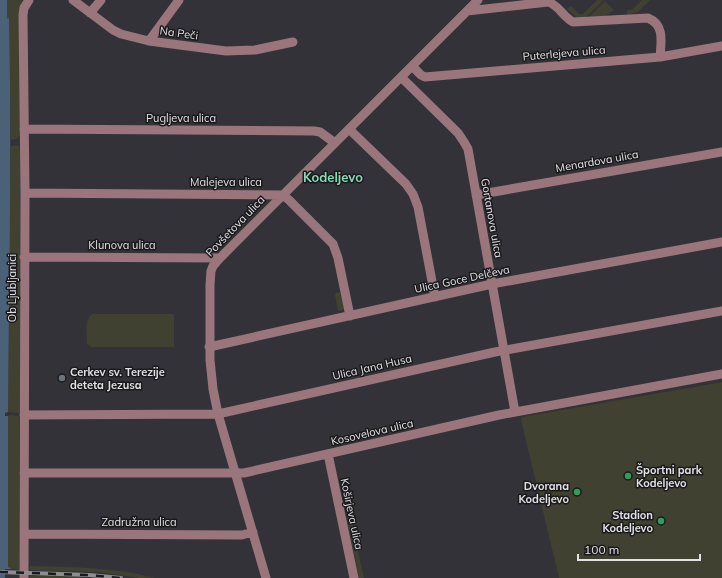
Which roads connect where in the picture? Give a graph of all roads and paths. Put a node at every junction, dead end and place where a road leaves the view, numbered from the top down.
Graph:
1 (29, 0) edge
2 (73, 0) edge
3 (100, 0) edge
4 (179, 0) edge
5 (478, 0) edge
6 (467, 11) junction
7 (90, 13) junction
8 (149, 41) junction
9 (293, 42) dead end
10 (722, 46) edge
11 (660, 57) junction
12 (412, 66) junction
13 (401, 77) junction
14 (24, 129) junction
15 (349, 129) junction
16 (335, 143) junction
17 (722, 152) edge
18 (25, 193) junction
19 (283, 195) junction
20 (476, 195) junction
21 (722, 242) edge
22 (24, 257) junction
23 (220, 258) junction
24 (492, 284) junction
25 (435, 297) junction
26 (722, 311) edge
27 (350, 316) junction
28 (210, 347) junction
29 (504, 350) junction
30 (722, 374) edge
31 (515, 412) junction
32 (24, 414) junction
33 (218, 414) junction
34 (328, 454) junction
35 (24, 473) junction
36 (236, 473) junction
37 (253, 532) junction
38 (24, 534) junction
39 (24, 578) edge
40 (266, 578) edge
41 (354, 578) edge

1 - 14 street, Ob Ljubljanici
2 - 7 street, Na Peči
3 - 7 street
4 - 8 street
5 - 6 street, Povšetova ulica
6 - 11 street
6 - 12 street, Povšetova ulica
7 - 8 street, Na Peči
8 - 9 street, Na Peči
10 - 11 street, Puterlejeva ulica
11 - 12 street, Puterlejeva ulica
12 - 13 street, Povšetova ulica
13 - 15 street, Povšetova ulica
13 - 20 street, Gortanova ulica
14 - 16 street, Pugljeva ulica
14 - 18 street, Ob Ljubljanici
15 - 16 street, Povšetova ulica
15 - 25 street
16 - 19 street, Povšetova ulica
17 - 20 street, Menardova ulica
18 - 19 street, Malejeva ulica
18 - 22 street, Ob Ljubljanici
19 - 23 street, Povšetova ulica
19 - 27 street
20 - 24 street, Gortanova ulica
21 - 24 street, Ulica Goce Delčeva
22 - 23 street, Klunova ulica
22 - 32 street, Ob Ljubljanici
23 - 28 street, Povšetova ulica
24 - 25 street, Ulica Goce Delčeva
24 - 29 street, Gortanova ulica
25 - 27 street, Ulica Goce Delčeva
26 - 29 street, Ulica Jana Husa
27 - 28 street, Ulica Goce Delčeva
28 - 33 street, Povšetova ulica
29 - 31 street, Gortanova ulica
29 - 33 street, Ulica Jana Husa
30 - 31 street, Kosovelova ulica
31 - 34 street, Kosovelova ulica
32 - 33 street, Ulica Jana Husa
32 - 35 street, Ob Ljubljanici
33 - 36 street, Povšetova ulica
34 - 36 street, Kosovelova ulica
34 - 41 street, Koširjeva ulica
35 - 36 street, Kosovelova ulica
35 - 38 street, Ob Ljubljanici
36 - 37 street, Povšetova ulica
37 - 38 street, Zadružna ulica
37 - 40 street, Povšetova ulica
38 - 39 street, Ob Ljubljanici

